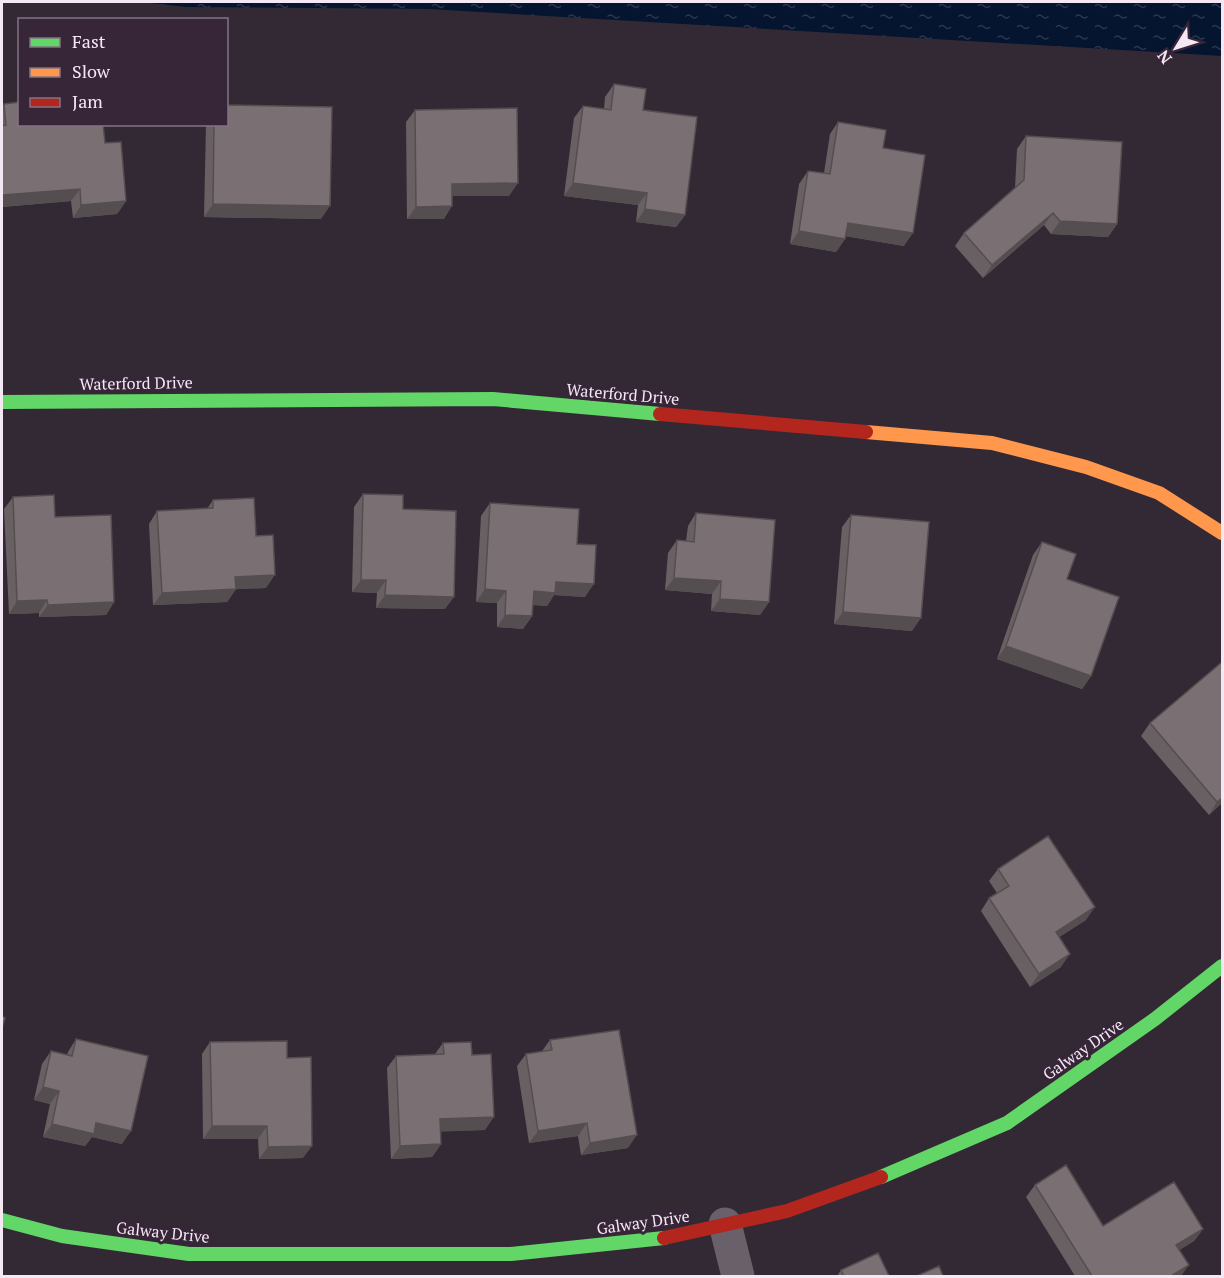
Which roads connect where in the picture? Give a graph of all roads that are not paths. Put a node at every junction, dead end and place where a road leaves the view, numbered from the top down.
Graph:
1 (2, 402) edge
2 (1222, 533) edge
3 (1222, 966) edge
4 (2, 1220) edge
5 (725, 1224) junction
6 (738, 1276) edge

1 - 2 street, Waterford Drive
3 - 5 street, Galway Drive
4 - 5 street, Galway Drive
5 - 6 street

